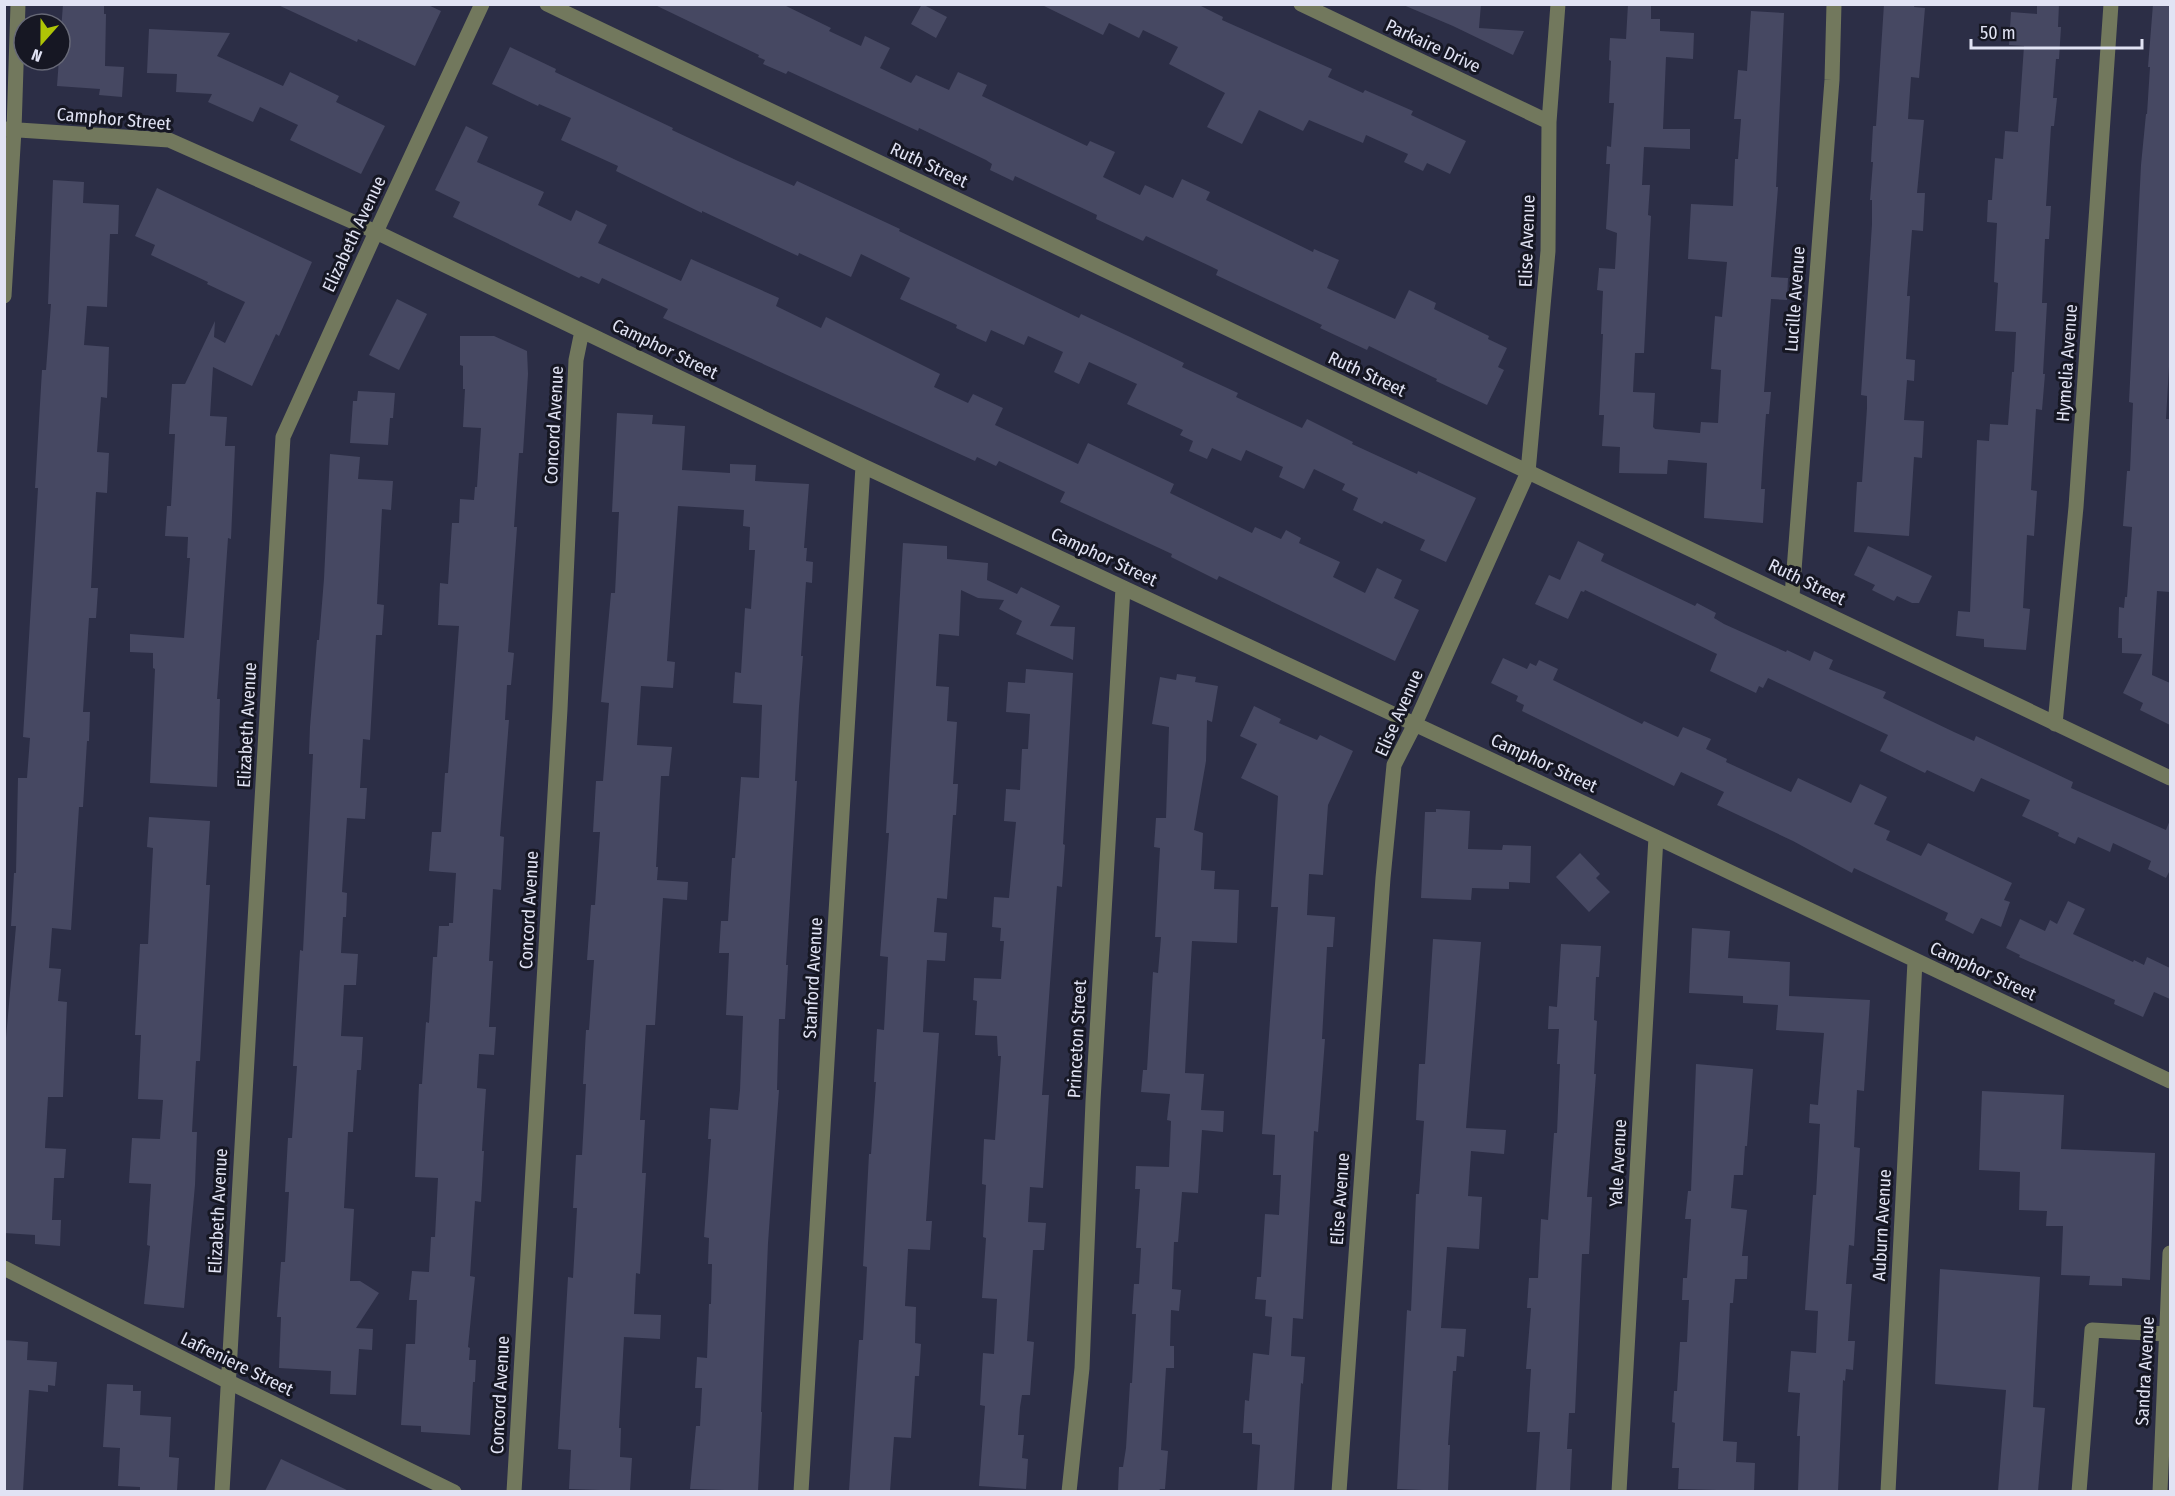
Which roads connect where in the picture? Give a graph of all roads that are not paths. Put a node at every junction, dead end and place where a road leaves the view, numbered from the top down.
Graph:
1 (18, 4) edge
2 (482, 4) edge
3 (547, 4) edge
4 (1301, 4) edge
5 (1558, 4) edge
6 (1834, 4) edge
7 (2111, 4) edge
8 (1549, 122) junction
9 (9, 130) edge
10 (376, 231) junction
11 (4, 296) edge
12 (582, 331) junction
13 (863, 466) junction
14 (1528, 472) junction
15 (1123, 588) junction
16 (1792, 596) junction
17 (1415, 724) junction
18 (2055, 724) junction
19 (2170, 778) edge
20 (1656, 837) junction
21 (1915, 961) junction
22 (2170, 1081) edge
23 (2170, 1253) edge
24 (4, 1268) edge
25 (2166, 1334) junction
26 (227, 1381) junction
27 (222, 1491) edge
28 (454, 1491) edge
29 (514, 1491) edge
30 (801, 1491) edge
31 (1070, 1491) edge
32 (1339, 1491) edge
33 (1619, 1491) edge
34 (1888, 1491) edge
35 (2079, 1491) edge
36 (2160, 1491) edge

1 - 9 street
2 - 10 street, Elizabeth Avenue
3 - 14 street, Ruth Street
4 - 8 street, Parkaire Drive
5 - 8 street, Elise Avenue
6 - 16 street, Lucille Avenue
7 - 18 street, Hymelia Avenue
8 - 14 street, Elise Avenue
9 - 10 street, Camphor Street
9 - 11 street
10 - 12 street, Camphor Street
10 - 26 street, Elizabeth Avenue
12 - 13 street, Camphor Street
12 - 29 street, Concord Avenue
13 - 15 street, Camphor Street
13 - 30 street, Stanford Avenue
14 - 16 street, Ruth Street
14 - 17 street, Elise Avenue
15 - 17 street, Camphor Street
15 - 31 street, Princeton Street
16 - 18 street, Ruth Street
17 - 20 street, Camphor Street
17 - 32 street, Elise Avenue
18 - 19 street, Ruth Street
20 - 21 street, Camphor Street
20 - 33 street, Yale Avenue
21 - 22 street, Camphor Street
21 - 34 street, Auburn Avenue
23 - 25 street, Sandra Avenue
24 - 26 street, Lafreniere Street
25 - 35 street
25 - 36 street, Sandra Avenue
26 - 27 street, Elizabeth Avenue
26 - 28 street, Lafreniere Street

